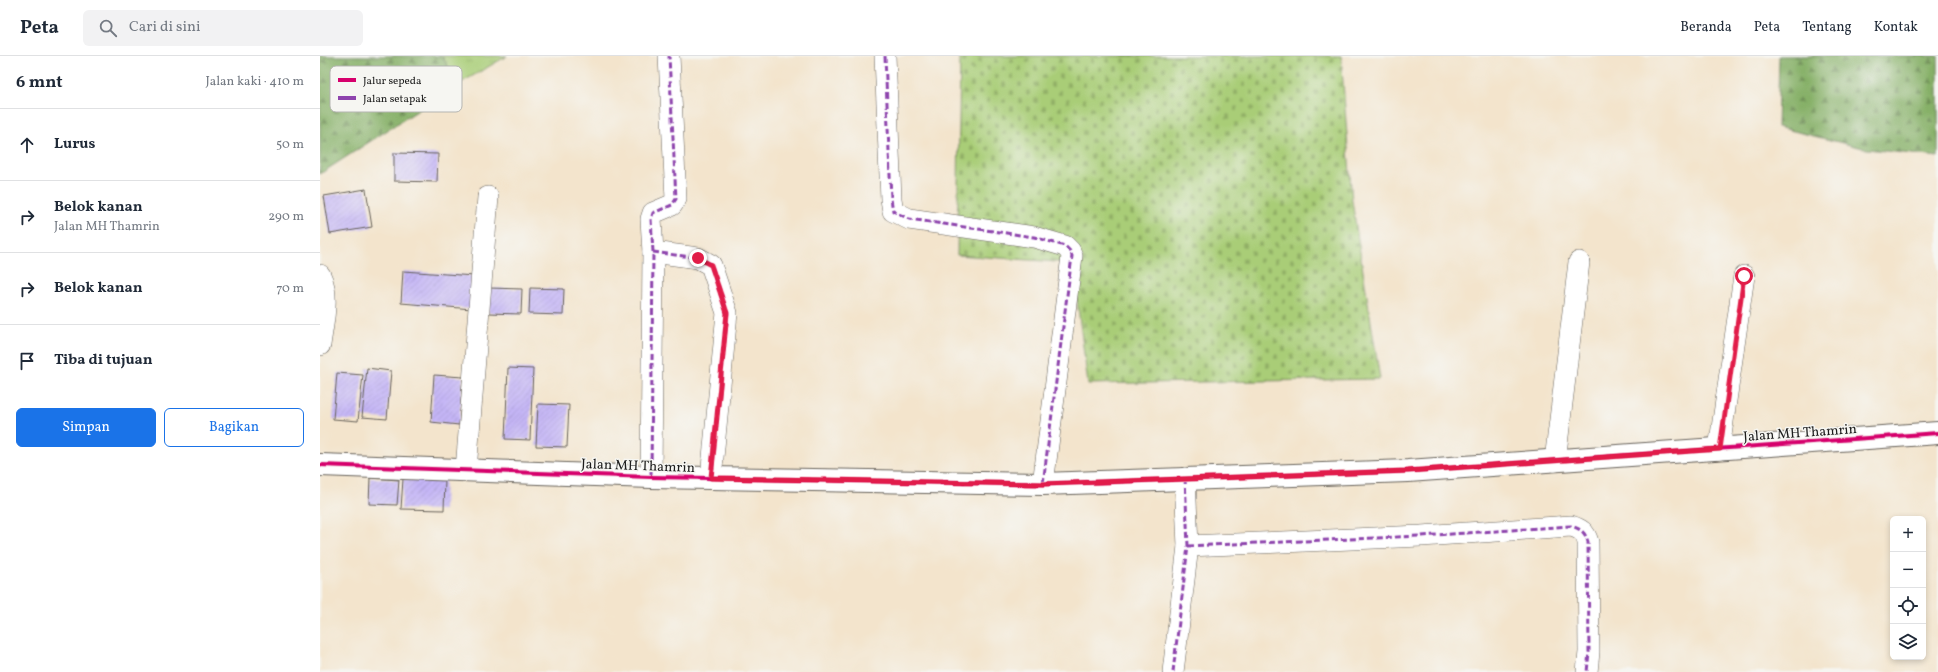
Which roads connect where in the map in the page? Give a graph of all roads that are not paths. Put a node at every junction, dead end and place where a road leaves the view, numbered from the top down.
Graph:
1 (669, 56) edge
2 (885, 56) edge
3 (488, 197) dead end
4 (653, 252) junction
5 (1578, 262) dead end
6 (320, 275) edge
7 (1744, 276) dead end
8 (320, 345) edge
9 (1938, 433) edge
10 (1720, 449) junction
11 (1555, 461) junction
12 (320, 466) edge
13 (466, 470) junction
14 (651, 477) junction
15 (711, 478) junction
16 (1185, 478) junction
17 (1043, 484) junction
18 (1188, 546) junction
19 (1174, 672) edge
20 (1587, 672) edge

1 - 4 street
2 - 17 street
3 - 13 street
4 - 14 street
4 - 15 street
5 - 11 street
6 - 8 street
7 - 10 street
9 - 10 street, Jalan MH Thamrin
10 - 11 street, Jalan MH Thamrin
11 - 16 street, Jalan MH Thamrin
12 - 13 street, Jalan MH Thamrin
13 - 14 street, Jalan MH Thamrin
14 - 15 street, Jalan MH Thamrin
15 - 17 street, Jalan MH Thamrin
16 - 17 street, Jalan MH Thamrin
16 - 18 street
18 - 19 street
18 - 20 street

